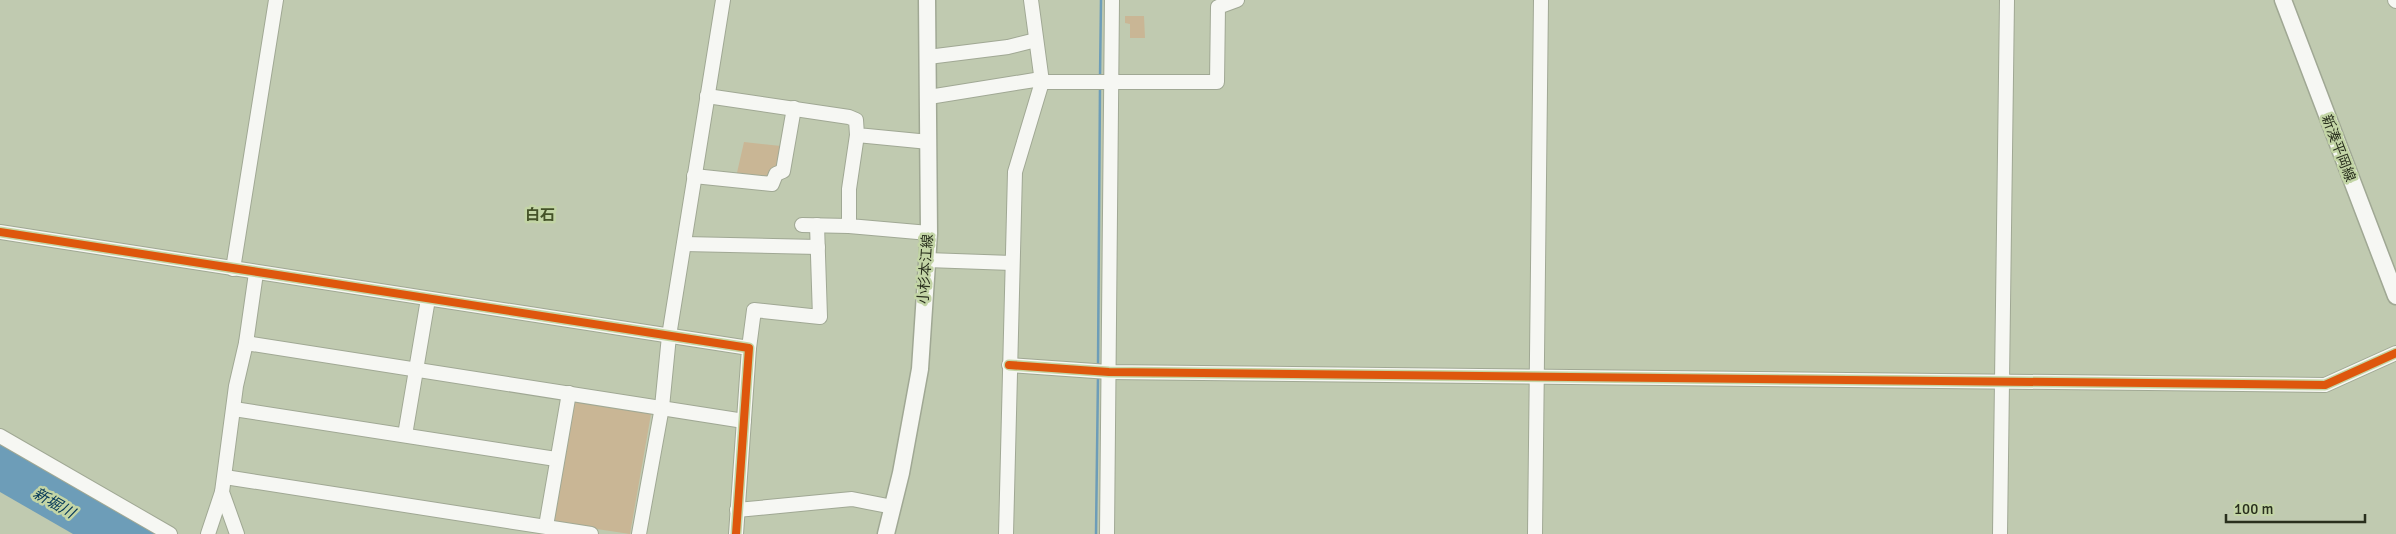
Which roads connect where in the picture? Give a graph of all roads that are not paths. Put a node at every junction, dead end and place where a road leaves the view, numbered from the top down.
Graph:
1 (276, 0) edge
2 (723, 0) edge
3 (927, 0) edge
4 (1031, 0) edge
5 (1112, 0) edge
6 (1237, 0) edge
7 (1541, 0) edge
8 (2007, 0) edge
9 (2283, 0) edge
10 (1036, 40) junction
11 (928, 57) junction
12 (1041, 80) junction
13 (1112, 81) junction
14 (707, 96) junction
15 (929, 97) junction
16 (794, 108) junction
17 (856, 135) junction
18 (929, 142) junction
19 (694, 176) junction
20 (802, 225) dead end
21 (817, 225) junction
22 (849, 226) junction
23 (0, 232) edge
24 (928, 233) junction
25 (684, 244) junction
26 (818, 247) junction
27 (927, 260) junction
28 (1012, 263) junction
29 (233, 269) junction
30 (256, 273) junction
31 (2396, 296) edge
32 (428, 299) junction
33 (669, 336) junction
34 (246, 343) junction
35 (750, 348) junction
36 (2396, 353) edge
37 (1009, 365) junction
38 (416, 369) junction
39 (1109, 372) junction
40 (1537, 376) junction
41 (2000, 382) junction
42 (569, 393) junction
43 (662, 407) junction
44 (234, 409) junction
45 (744, 421) junction
46 (0, 436) edge
47 (405, 436) junction
48 (556, 459) junction
49 (225, 477) junction
50 (222, 492) junction
51 (892, 507) junction
52 (737, 510) junction
53 (546, 526) junction
54 (170, 534) edge
55 (208, 534) edge
56 (236, 534) edge
57 (591, 534) edge
58 (639, 534) edge
59 (736, 534) edge
60 (886, 534) edge
61 (1006, 534) edge
62 (1107, 534) edge
63 (1535, 534) edge
64 (2000, 534) edge

1 - 29 street
2 - 14 street
3 - 11 main road, 小杉本江線
4 - 10 street
5 - 13 street
6 - 13 street
7 - 40 street
8 - 41 street
9 - 31 main road, 新湊平岡線
10 - 11 street
10 - 12 street
11 - 15 main road, 小杉本江線
12 - 13 street
12 - 15 street
12 - 28 street
13 - 39 street
14 - 16 street
14 - 19 street
15 - 18 main road, 小杉本江線
16 - 17 street
16 - 19 street
17 - 18 street
17 - 22 street
18 - 24 main road, 小杉本江線
19 - 25 street
20 - 21 street
21 - 22 street
21 - 26 street
22 - 24 street
23 - 29 street
24 - 27 main road, 小杉本江線
25 - 26 street
25 - 33 street
26 - 35 street
27 - 28 street
27 - 51 main road, 小杉本江線
28 - 37 street
29 - 30 street
30 - 32 street
30 - 34 street
32 - 33 street
32 - 38 street
33 - 35 street
33 - 43 street
34 - 38 street
34 - 44 street
35 - 45 street
36 - 41 street
37 - 39 street
37 - 61 street
38 - 42 street
38 - 47 street
39 - 40 street
39 - 62 street
40 - 41 street
40 - 63 street
41 - 64 street
42 - 43 street
42 - 48 street
43 - 45 street
43 - 58 street
44 - 47 street
44 - 49 street
45 - 52 street
46 - 54 street
47 - 48 street
48 - 53 street
49 - 50 street
49 - 53 street
50 - 55 street
50 - 56 street
51 - 52 street
51 - 60 main road, 小杉本江線
52 - 59 street
53 - 57 street

